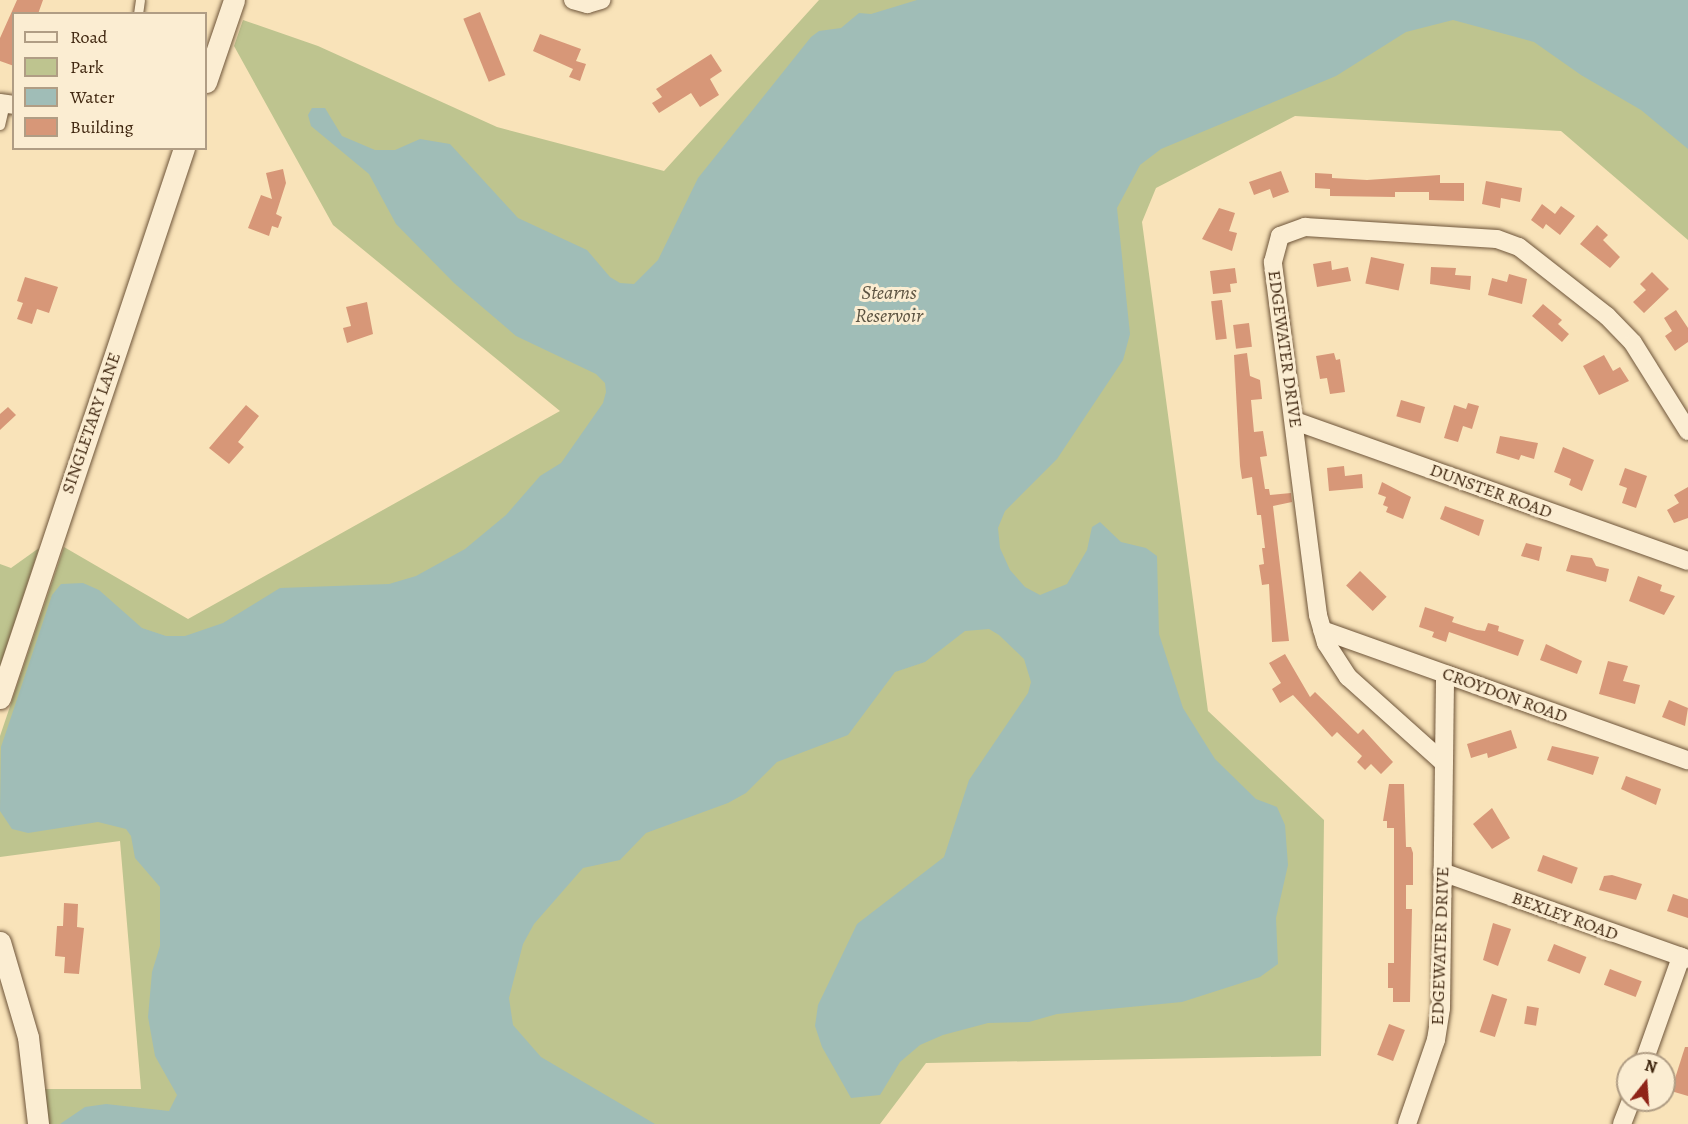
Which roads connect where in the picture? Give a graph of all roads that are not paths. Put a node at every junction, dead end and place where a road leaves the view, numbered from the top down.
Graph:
1 (234, 0) edge
2 (573, 0) edge
3 (601, 0) edge
4 (207, 79) edge
5 (6, 104) edge
6 (0, 125) edge
7 (183, 150) edge
8 (1295, 421) junction
9 (1688, 431) edge
10 (1688, 561) edge
11 (1322, 630) junction
12 (1445, 674) junction
13 (0, 698) edge
14 (1688, 760) edge
15 (1444, 763) junction
16 (1442, 872) junction
17 (0, 942) edge
18 (1684, 958) edge
19 (1648, 1052) edge
20 (38, 1124) edge
21 (1407, 1124) edge

1 - 4 street
2 - 3 street
5 - 6 lane
7 - 13 street, SINGLETARY LANE
8 - 9 street, EDGEWATER DRIVE
8 - 10 street, DUNSTER ROAD
8 - 11 street, EDGEWATER DRIVE
11 - 12 street, CROYDON ROAD
11 - 15 street, EDGEWATER DRIVE
12 - 14 street, CROYDON ROAD
12 - 15 street, EDGEWATER DRIVE
15 - 16 street, EDGEWATER DRIVE
16 - 18 street, BEXLEY ROAD
16 - 21 street, EDGEWATER DRIVE
17 - 20 street
18 - 19 street

